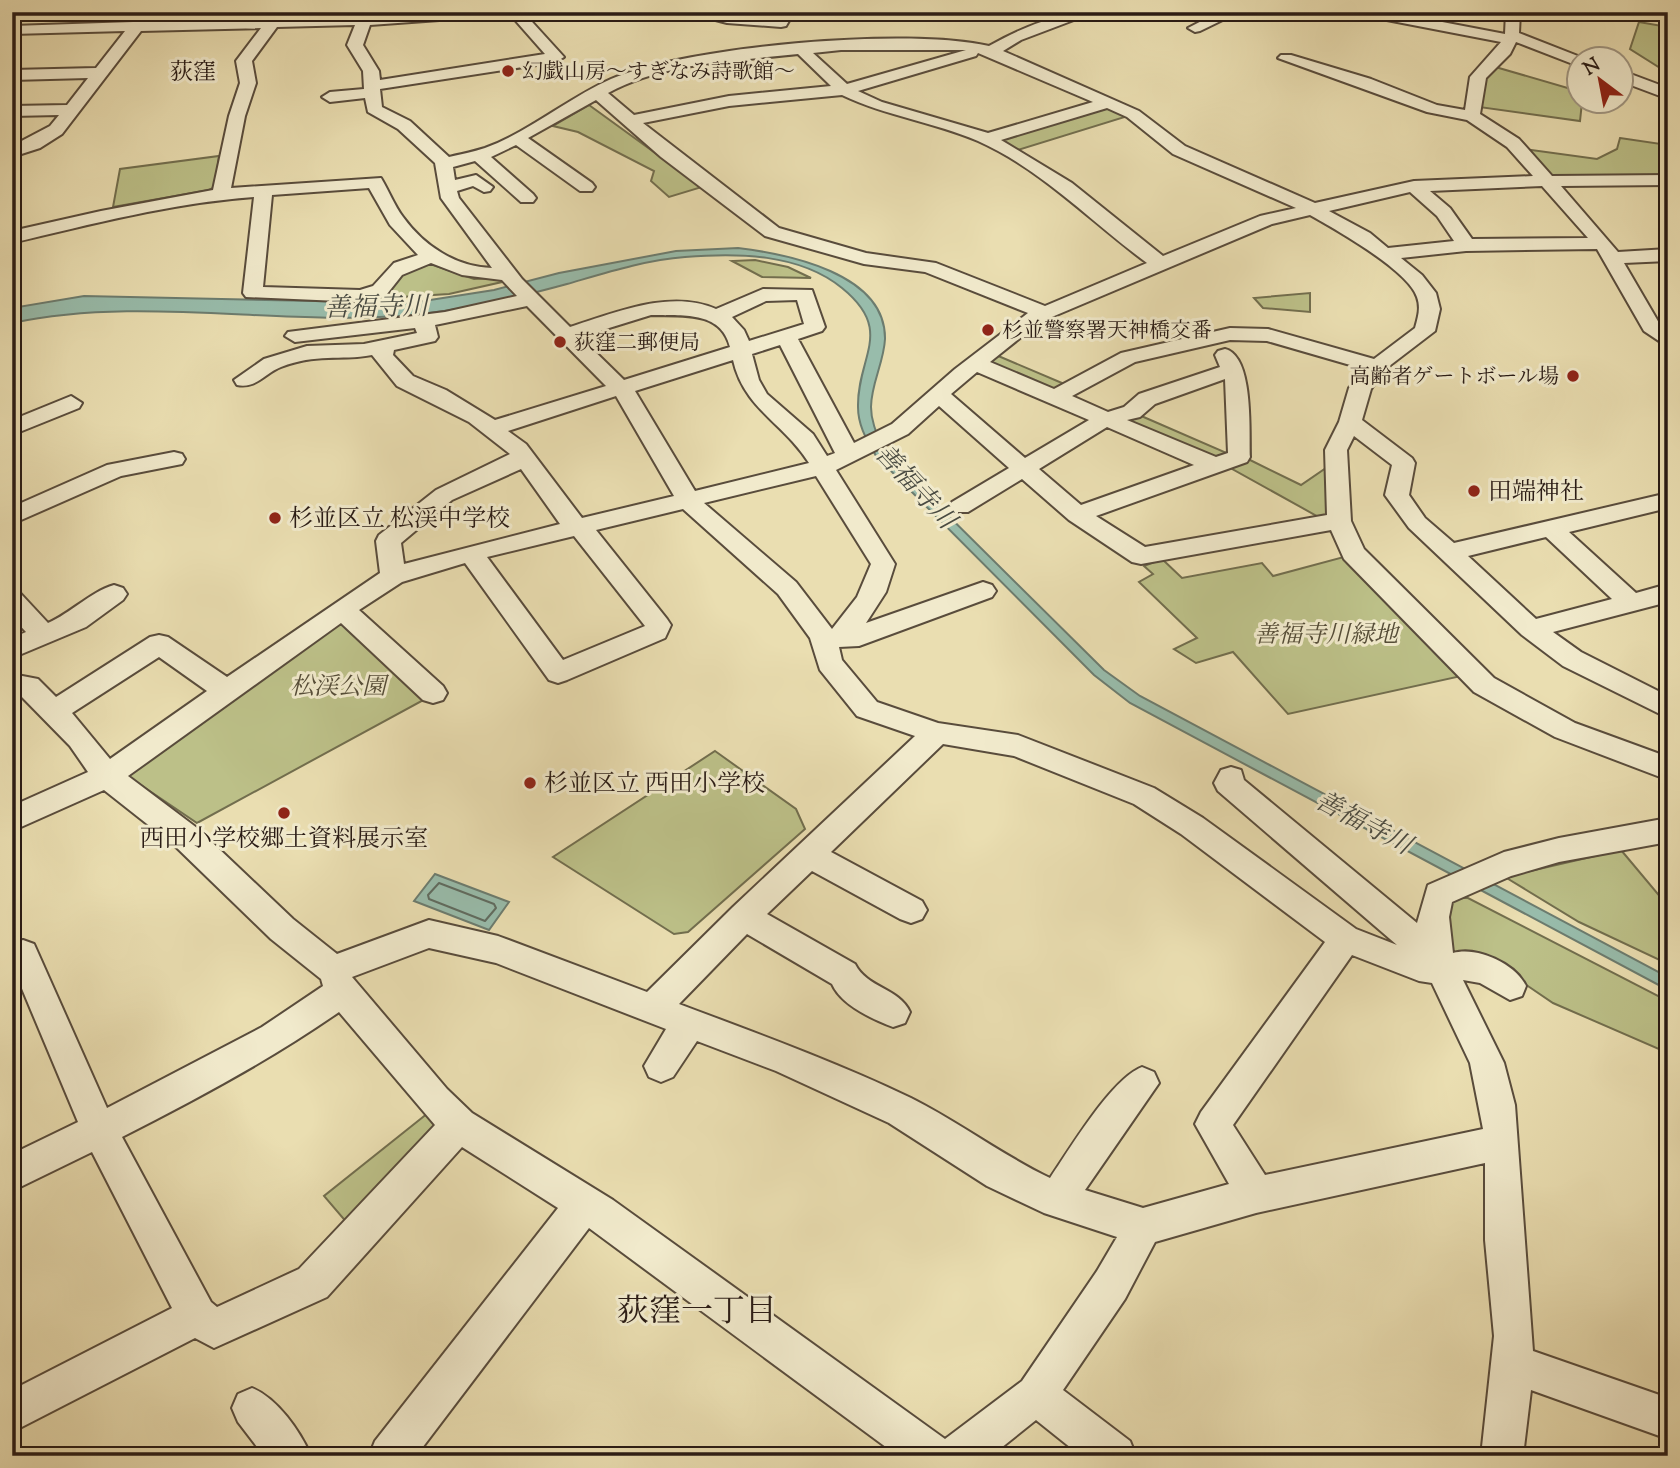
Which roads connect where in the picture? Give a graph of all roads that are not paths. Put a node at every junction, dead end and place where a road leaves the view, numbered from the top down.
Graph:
1 (156, 12) edge
2 (495, 12) edge
3 (515, 12) edge
4 (692, 12) edge
5 (787, 12) edge
6 (1088, 12) edge
7 (1232, 12) edge
8 (1366, 12) edge
9 (1513, 12) edge
10 (365, 16) edge
11 (1413, 17) edge
12 (79, 19) edge
13 (275, 21) junction
14 (137, 26) junction
15 (1195, 28) dead end
16 (40, 29) junction
17 (12, 30) edge
18 (1510, 37) junction
19 (21, 50) dead end
20 (803, 50) junction
21 (988, 50) junction
22 (1564, 56) edge
23 (1286, 58) dead end
24 (389, 65) dead end
25 (370, 68) junction
26 (100, 73) junction
27 (12, 75) edge
28 (1634, 81) edge
29 (372, 90) junction
30 (844, 90) junction
31 (598, 93) junction
32 (1668, 94) edge
33 (330, 97) dead end
34 (1107, 103) junction
35 (71, 110) junction
36 (12, 111) edge
37 (1472, 116) junction
38 (630, 121) junction
39 (516, 138) junction
40 (987, 139) junction
41 (12, 152) edge
42 (479, 155) junction
43 (444, 164) junction
44 (1668, 180) edge
45 (1547, 181) junction
46 (1414, 186) junction
47 (484, 187) dead end
48 (586, 187) dead end
49 (447, 188) junction
50 (263, 192) junction
51 (221, 194) junction
52 (527, 198) dead end
53 (1312, 208) junction
54 (12, 237) edge
55 (1466, 245) junction
56 (1607, 251) junction
57 (1386, 254) junction
58 (1668, 255) edge
59 (431, 257) junction
60 (1160, 262) junction
61 (521, 288) junction
62 (1043, 312) junction
63 (717, 316) junction
64 (424, 321) junction
65 (568, 334) junction
66 (785, 335) junction
67 (295, 336) dead end
68 (1668, 341) edge
69 (385, 347) junction
70 (742, 349) junction
71 (975, 363) junction
72 (1377, 366) junction
73 (245, 380) dead end
74 (620, 387) junction
75 (938, 394) junction
76 (1056, 396) junction
77 (71, 403) dead end
78 (1105, 418) junction
79 (1350, 422) junction
80 (12, 428) edge
81 (494, 428) junction
82 (852, 454) junction
83 (526, 458) junction
84 (174, 459) dead end
85 (1214, 465) junction
86 (821, 467) junction
87 (1023, 467) junction
88 (688, 500) junction
89 (1663, 506) edge
90 (960, 507) dead end
91 (1077, 515) junction
92 (12, 516) edge
93 (1339, 521) junction
94 (578, 527) junction
95 (1550, 528) junction
96 (471, 553) junction
97 (1448, 553) junction
98 (393, 576) junction
99 (983, 591) dead end
100 (1668, 593) edge
101 (114, 594) dead end
102 (12, 600) edge
103 (1631, 603) junction
104 (342, 609) junction
105 (1531, 629) junction
106 (44, 636) junction
107 (833, 639) junction
108 (12, 649) edge
109 (12, 684) edge
110 (227, 691) junction
111 (433, 693) dead end
112 (1666, 705) edge
113 (53, 712) junction
114 (937, 733) junction
115 (1668, 769) edge
116 (107, 776) junction
117 (1231, 778) dead end
118 (12, 819) edge
119 (1668, 830) edge
120 (810, 855) junction
121 (911, 910) dead end
122 (744, 916) junction
123 (1345, 939) junction
124 (12, 959) edge
125 (1440, 961) junction
126 (338, 980) junction
127 (1510, 986) dead end
128 (653, 1008) junction
129 (892, 1012) dead end
130 (690, 1022) junction
131 (661, 1066) dead end
132 (1142, 1083) dead end
133 (459, 1125) junction
134 (99, 1130) junction
135 (1500, 1142) junction
136 (12, 1173) edge
137 (1256, 1195) junction
138 (1057, 1200) junction
139 (584, 1204) junction
140 (1143, 1227) junction
141 (197, 1316) junction
142 (1511, 1363) junction
143 (1036, 1395) junction
144 (252, 1408) dead end
145 (12, 1412) edge
146 (1668, 1419) edge
147 (290, 1456) edge
148 (390, 1456) edge
149 (933, 1456) edge
150 (957, 1456) edge
151 (1115, 1456) edge
152 (1502, 1456) edge

1 - 14 street
2 - 10 street
3 - 29 street
4 - 5 street
6 - 21 street
7 - 15 street
8 - 11 street
9 - 18 street
10 - 13 street
10 - 25 street
11 - 18 street
12 - 14 street
12 - 16 street
13 - 14 street
13 - 51 street
14 - 26 street
16 - 17 street
16 - 19 street
18 - 22 street
18 - 37 street
20 - 21 street
20 - 30 street
20 - 31 street
21 - 30 street
21 - 34 street
23 - 37 street
24 - 25 street
25 - 29 street
26 - 27 street
26 - 35 street
28 - 32 street
29 - 33 street
29 - 43 street
30 - 38 street
30 - 40 street
31 - 38 street
31 - 39 street
34 - 40 street
34 - 53 street
35 - 36 street
35 - 41 street
37 - 45 street
38 - 62 street
39 - 42 street
39 - 48 street
40 - 60 street
42 - 43 street
42 - 52 street
43 - 49 street
44 - 45 street
45 - 46 street
45 - 56 street
46 - 53 street
46 - 55 street
47 - 49 street
49 - 61 street
50 - 51 street
50 - 59 street
50 - 59 street
51 - 54 street
53 - 57 street
53 - 60 street
55 - 56 street
55 - 57 street
56 - 58 street
56 - 68 street
57 - 72 street
59 - 61 street
60 - 62 street
61 - 64 street
61 - 65 street
62 - 71 street
63 - 65 street
63 - 66 street
63 - 70 street
64 - 67 street
64 - 69 street
65 - 74 street
66 - 70 street
66 - 82 street
69 - 73 street
69 - 81 street
70 - 74 street
70 - 86 street
71 - 75 street
71 - 76 street
72 - 76 street
72 - 79 street
74 - 81 street
74 - 88 street
75 - 82 street
75 - 87 street
76 - 78 street
77 - 80 street
78 - 85 street
78 - 85 street
78 - 87 street
79 - 93 street
79 - 97 street
81 - 83 street
82 - 86 street
83 - 94 street
83 - 98 street
84 - 92 street
85 - 91 street
86 - 88 street
86 - 107 street
87 - 90 street
87 - 91 street
88 - 94 street
88 - 107 street
89 - 95 street
91 - 93 street
93 - 115 street
94 - 96 street
94 - 96 street
95 - 97 street
95 - 103 street
96 - 98 street
97 - 105 street
98 - 104 street
99 - 107 street
100 - 103 street
101 - 106 street
102 - 106 street
103 - 105 street
104 - 110 street
104 - 111 street
105 - 112 street
106 - 108 street
107 - 114 street
109 - 113 street
110 - 113 street
110 - 116 street
113 - 116 street
114 - 120 street
114 - 123 street
116 - 118 street
116 - 126 street
117 - 125 street
119 - 125 street
120 - 121 street
120 - 122 street
122 - 128 street
122 - 129 street
123 - 125 street
123 - 137 street
124 - 134 street
125 - 127 street
125 - 135 street
126 - 128 street
126 - 133 street
126 - 134 street
128 - 130 street
130 - 131 street
130 - 138 street
132 - 138 street
133 - 139 street
133 - 141 street
134 - 136 street
134 - 141 street
135 - 137 street
135 - 142 street
137 - 140 street
138 - 140 street
139 - 148 street
139 - 149 street
140 - 143 street
141 - 145 street
142 - 146 street
142 - 152 street
143 - 150 street
143 - 151 street
144 - 147 street

